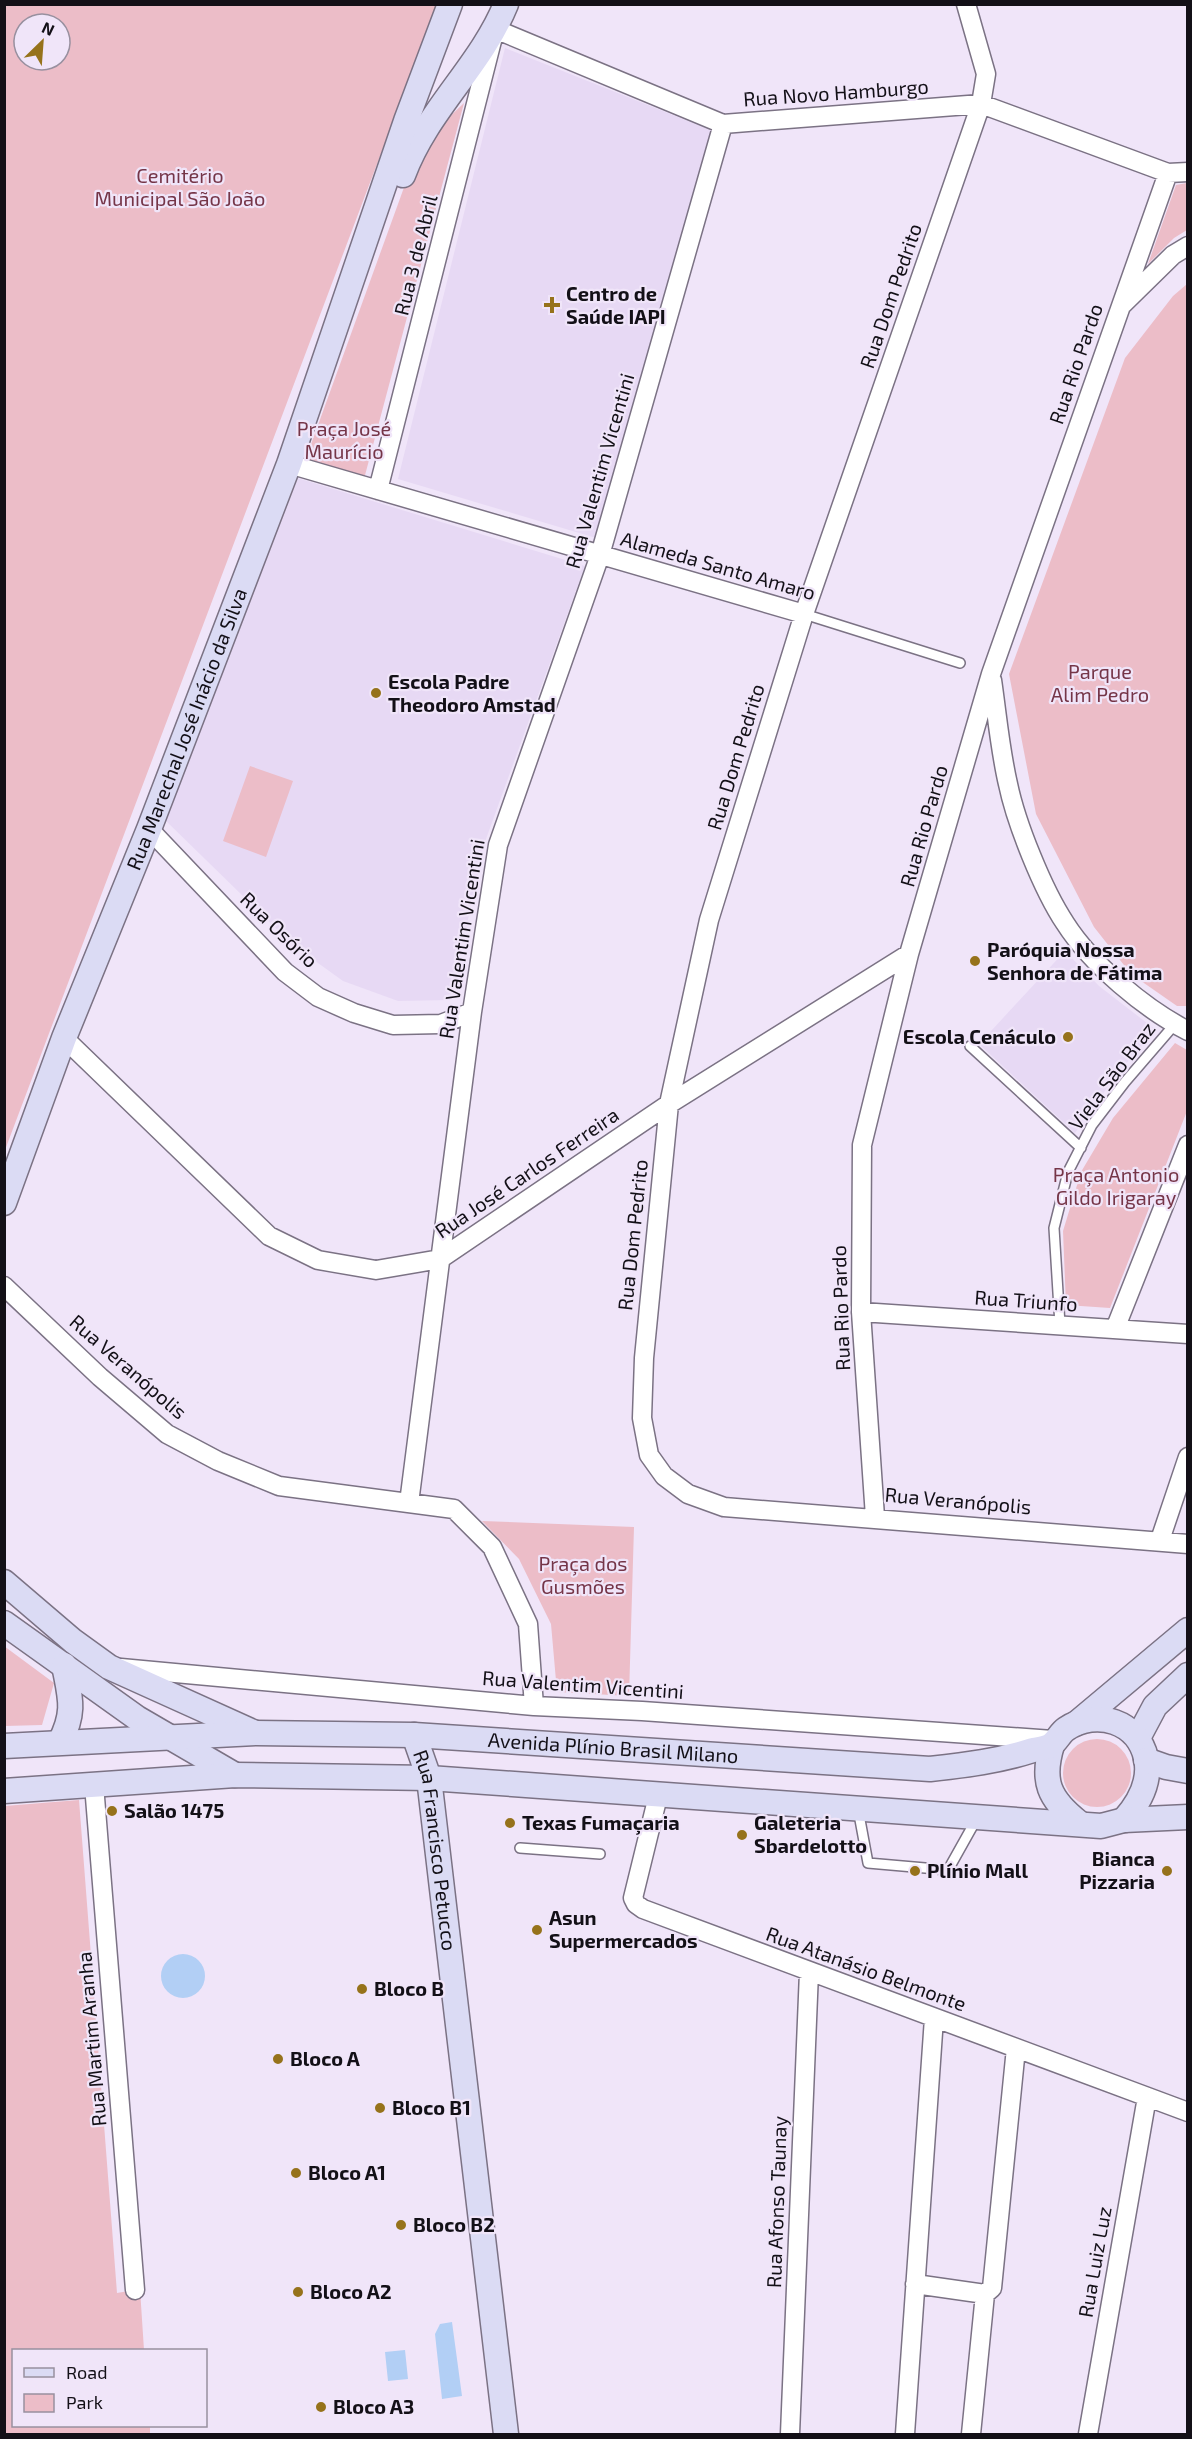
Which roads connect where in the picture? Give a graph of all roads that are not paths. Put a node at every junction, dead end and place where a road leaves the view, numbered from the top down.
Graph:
1 (450, 4) edge
2 (506, 4) edge
3 (966, 4) edge
4 (495, 29) junction
5 (981, 105) junction
6 (406, 122) junction
7 (723, 124) junction
8 (1188, 172) edge
9 (1168, 173) junction
10 (1188, 246) edge
11 (362, 250) junction
12 (1120, 308) junction
13 (289, 464) junction
14 (378, 490) junction
15 (600, 555) junction
16 (804, 614) junction
17 (960, 663) dead end
18 (992, 674) junction
19 (150, 829) junction
20 (909, 954) junction
21 (472, 1012) junction
22 (1181, 1028) edge
23 (64, 1038) junction
24 (970, 1046) dead end
25 (669, 1104) junction
26 (1188, 1145) edge
27 (1081, 1148) junction
28 (4, 1203) edge
29 (440, 1259) junction
30 (4, 1286) edge
31 (861, 1312) junction
32 (1060, 1325) junction
33 (1115, 1329) junction
34 (1188, 1334) edge
35 (1188, 1457) edge
36 (409, 1503) junction
37 (724, 1507) joint
38 (875, 1517) junction
39 (1160, 1540) junction
40 (1188, 1544) edge
41 (4, 1581) edge
42 (4, 1623) edge
43 (1188, 1630) edge
44 (64, 1665) junction
45 (109, 1667) junction
46 (1188, 1675) edge
47 (534, 1706) junction
48 (1076, 1724) junction
49 (256, 1733) junction
50 (414, 1734) junction
51 (174, 1738) junction
52 (60, 1742) junction
53 (1054, 1742) junction
54 (4, 1746) edge
55 (1142, 1749) junction
56 (1188, 1771) edge
57 (235, 1775) junction
58 (429, 1778) junction
59 (94, 1785) junction
60 (4, 1791) edge
61 (658, 1796) junction
62 (858, 1809) junction
63 (1188, 1817) edge
64 (977, 1818) junction
65 (1124, 1820) junction
66 (1078, 1822) junction
67 (520, 1848) dead end
68 (600, 1854) dead end
69 (809, 1972) junction
70 (934, 2018) junction
71 (1016, 2048) junction
72 (1147, 2097) junction
73 (1188, 2112) edge
74 (915, 2284) junction
75 (135, 2290) dead end
76 (985, 2294) junction
77 (506, 2434) edge
78 (790, 2434) edge
79 (905, 2434) edge
80 (972, 2434) edge
81 (1088, 2434) edge

1 - 6 main road, Rua Marechal José Inácio da Silva
2 - 4 main road, Rua Marechal José Inácio da Silva
3 - 5 street, Rua Dom Pedrito
4 - 6 main road
4 - 7 street, Rua Novo Hamburgo
4 - 11 main road, Rua Marechal José Inácio da Silva
4 - 14 street, Rua 3 de Abril
5 - 7 street, Rua Novo Hamburgo
5 - 9 street, Rua Novo Hamburgo
5 - 16 street, Rua Dom Pedrito
6 - 11 main road, Rua Marechal José Inácio da Silva
7 - 15 street, Rua Valentim Vicentini
8 - 9 street, Rua Novo Hamburgo
9 - 12 street, Rua Rio Pardo
10 - 12 street
11 - 13 main road, Rua Marechal José Inácio da Silva
12 - 18 street, Rua Rio Pardo
13 - 14 street, Alameda Santo Amaro
13 - 19 main road, Rua Marechal José Inácio da Silva
14 - 15 street, Alameda Santo Amaro
15 - 16 street, Alameda Santo Amaro
15 - 21 street, Rua Valentim Vicentini
16 - 17 lane, Alameda Santo Amaro
16 - 25 street, Rua Dom Pedrito
18 - 20 street, Rua Rio Pardo
18 - 22 street
19 - 21 street, Rua Osório
19 - 23 main road, Rua Marechal José Inácio da Silva
20 - 25 street, Rua José Carlos Ferreira
20 - 31 street, Rua Rio Pardo
21 - 29 street, Rua Valentim Vicentini
22 - 27 lane, Viela São Braz
23 - 28 main road, Rua Marechal José Inácio da Silva
23 - 29 street, Rua José Carlos Ferreira
24 - 27 lane
25 - 29 street, Rua José Carlos Ferreira
25 - 37 street, Rua Dom Pedrito
26 - 33 street
27 - 32 lane, Viela São Braz
29 - 36 street, Rua Valentim Vicentini
30 - 36 street, Rua Veranópolis
31 - 32 street, Rua Triunfo
31 - 38 street, Rua Rio Pardo
32 - 33 street, Rua Triunfo
33 - 34 street, Rua Triunfo
35 - 39 street
36 - 47 street
37 - 38 street, Rua Veranópolis
38 - 39 street, Rua Veranópolis
39 - 40 street, Rua Veranópolis
41 - 45 main road
42 - 44 main road
43 - 48 main road
44 - 51 main road
44 - 52 main road
45 - 47 street, Rua Valentim Vicentini
45 - 49 main road
46 - 55 main road
47 - 53 street, Rua Valentim Vicentini
48 - 53 main road, Avenida Plínio Brasil Milano
48 - 55 main road, Avenida Plínio Brasil Milano
49 - 50 main road, Avenida Plínio Brasil Milano
49 - 51 main road, Avenida Plínio Brasil Milano
50 - 53 main road, Avenida Plínio Brasil Milano
50 - 58 main road, Rua Francisco Petucco
51 - 52 main road, Avenida Plínio Brasil Milano
51 - 57 main road
52 - 54 main road, Avenida Plínio Brasil Milano
53 - 66 main road
55 - 56 main road, Avenida Plínio Brasil Milano
55 - 65 main road
57 - 58 main road
57 - 59 main road
58 - 61 main road
58 - 77 main road, Rua Francisco Petucco
59 - 60 main road
59 - 75 street, Rua Martim Aranha
61 - 62 main road
61 - 69 street, Rua Atanásio Belmonte
62 - 64 main road
62 - 64 lane
63 - 65 main road
64 - 66 main road
65 - 66 main road
67 - 68 lane
69 - 70 street, Rua Atanásio Belmonte
69 - 78 street, Rua Afonso Taunay
70 - 71 street, Rua Atanásio Belmonte
70 - 74 street
71 - 72 street, Rua Atanásio Belmonte
71 - 76 street
72 - 73 street, Rua Atanásio Belmonte
72 - 81 street, Rua Luiz Luz
74 - 76 street
74 - 79 street
76 - 80 street

